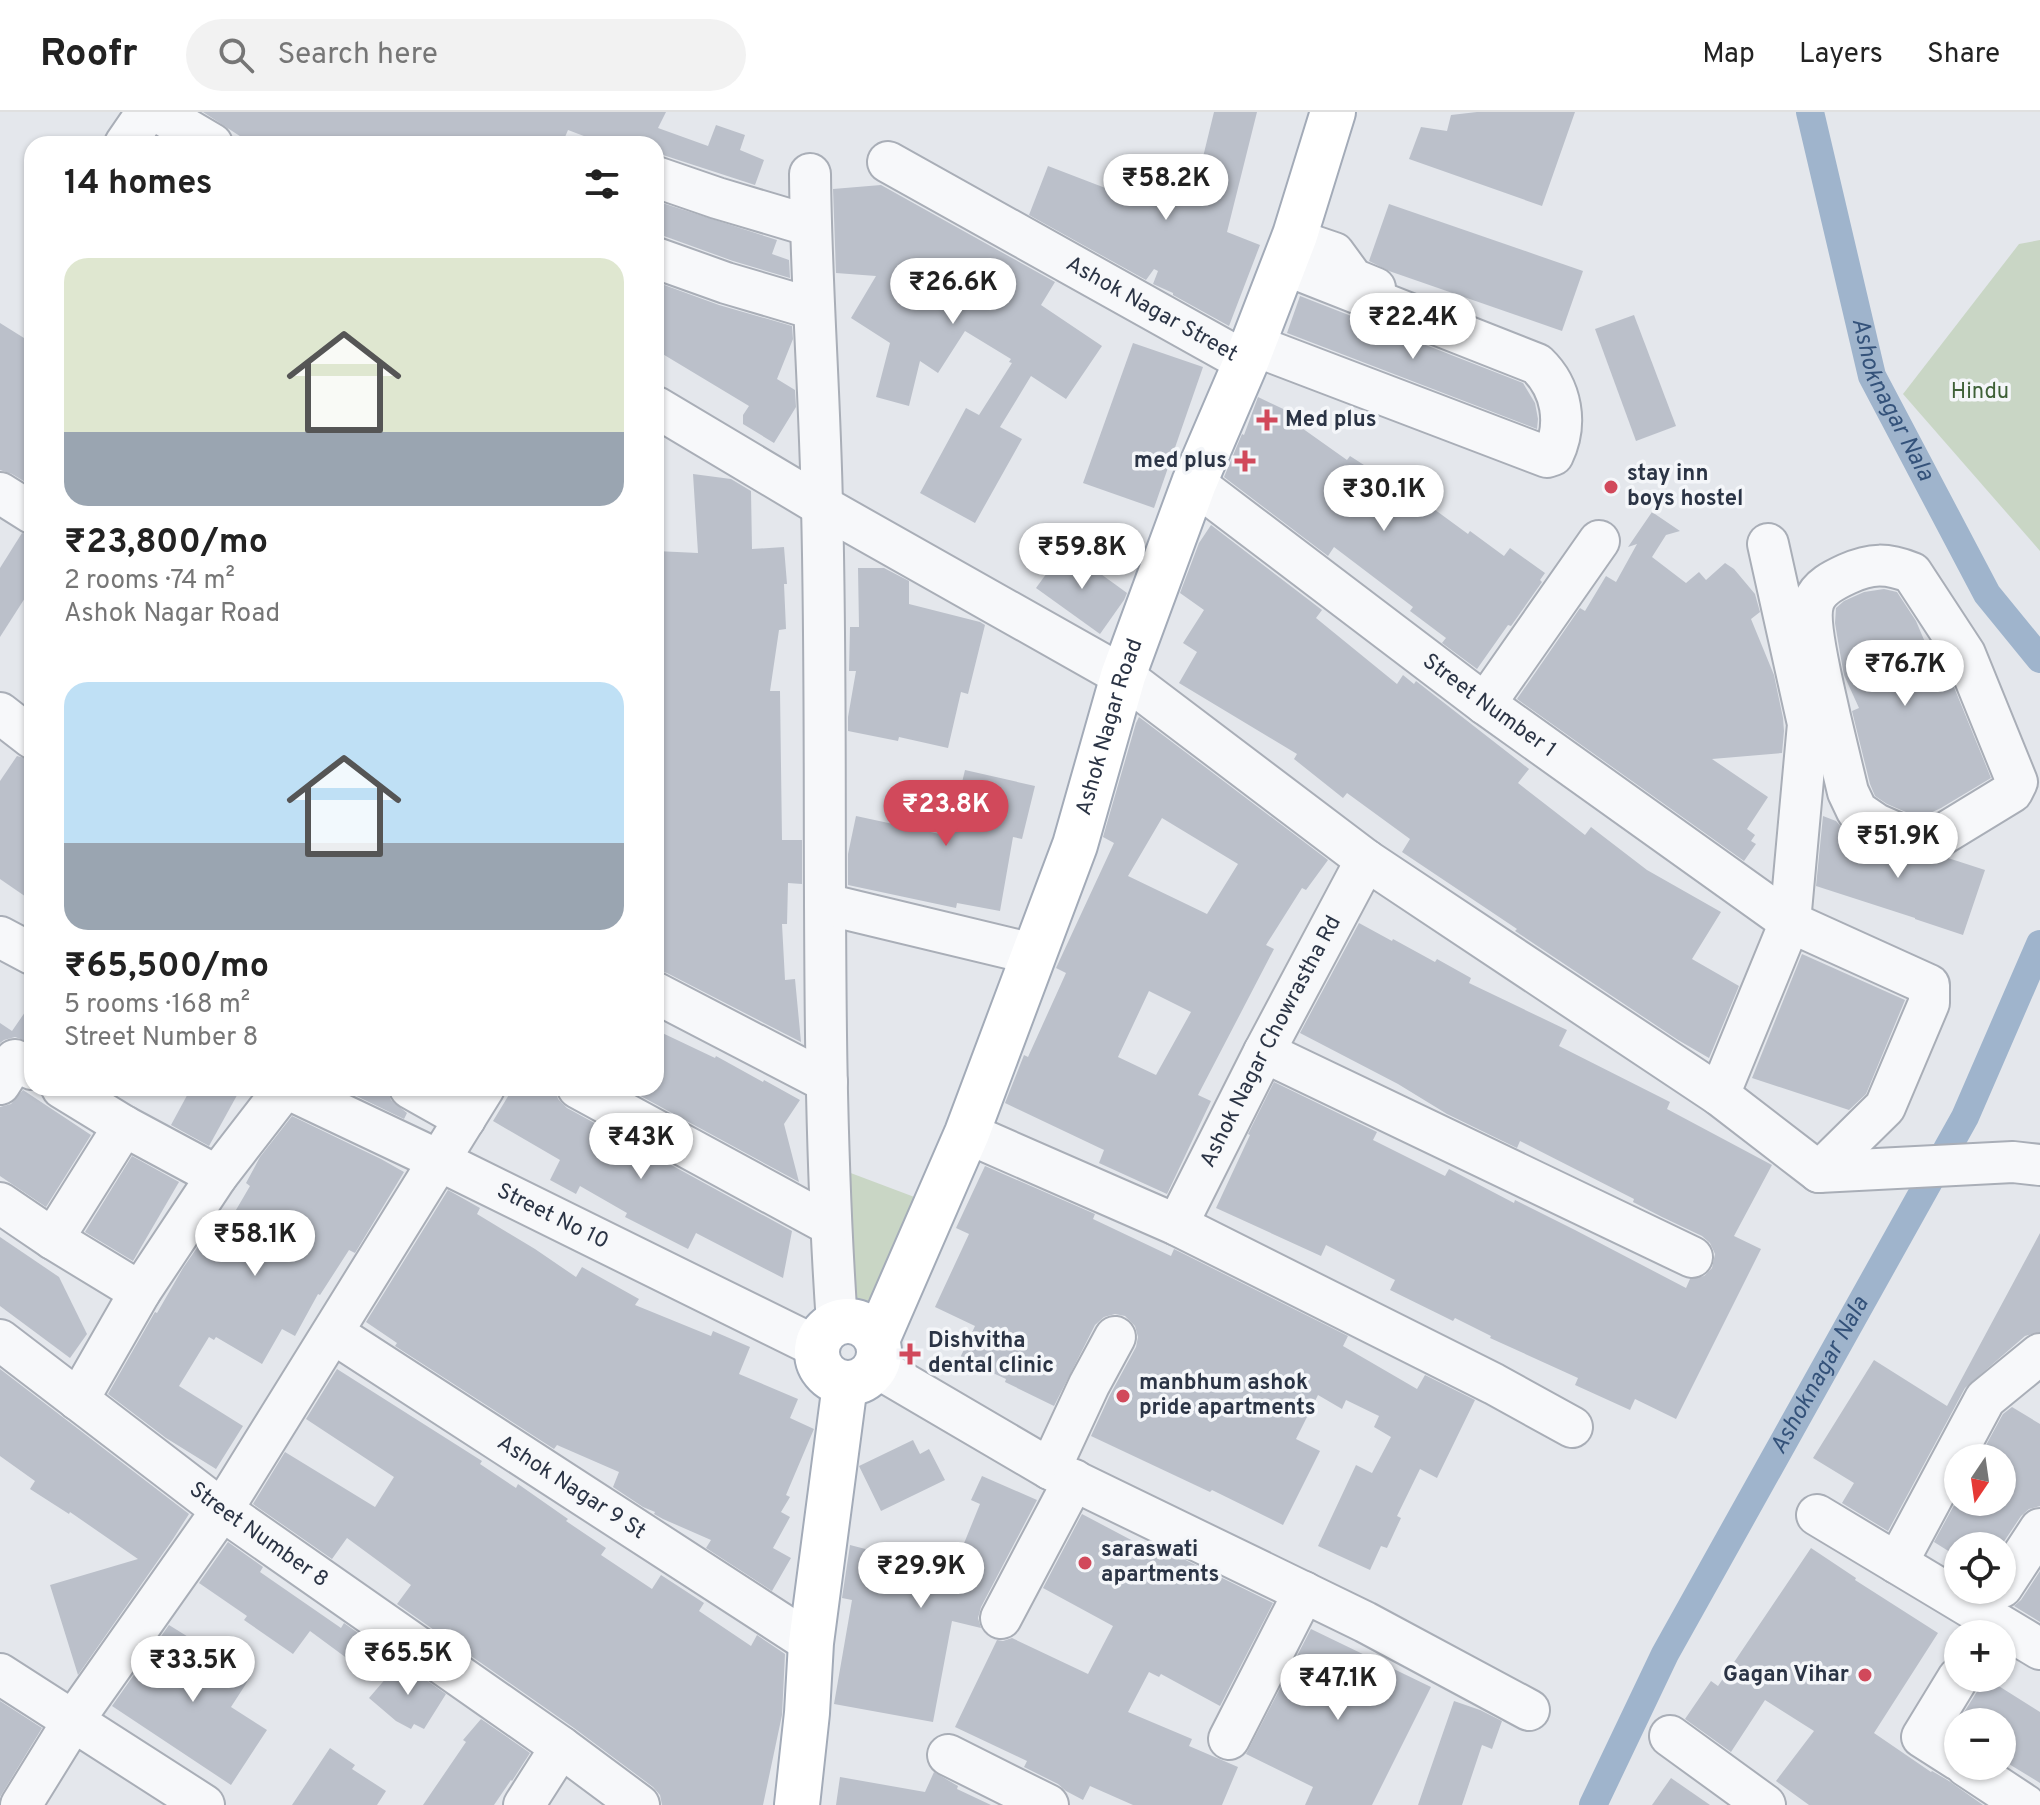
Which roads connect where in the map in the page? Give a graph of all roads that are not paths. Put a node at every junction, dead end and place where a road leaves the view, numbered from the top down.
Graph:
1 (147, 112) edge
2 (158, 112) edge
3 (1333, 112) edge
4 (130, 136) edge
5 (198, 136) edge
6 (888, 162) dead end
7 (810, 174) dead end
8 (664, 180) edge
9 (811, 226) junction
10 (1288, 252) junction
11 (664, 261) edge
12 (814, 309) junction
13 (1541, 349) dead end
14 (1249, 354) junction
15 (664, 419) edge
16 (1194, 483) junction
17 (0, 493) edge
18 (822, 506) junction
19 (24, 508) edge
20 (1599, 541) dead end
21 (1768, 544) dead end
22 (1123, 676) junction
23 (1485, 704) junction
24 (0, 713) edge
25 (1819, 720) junction
26 (24, 732) edge
27 (1801, 798) junction
28 (1857, 811) junction
29 (1366, 860) junction
30 (825, 904) junction
31 (1790, 922) junction
32 (0, 937) edge
33 (24, 950) edge
34 (1033, 954) junction
35 (664, 997) edge
36 (1264, 1052) junction
37 (24, 1065) edge
38 (827, 1082) junction
39 (0, 1084) edge
40 (1719, 1095) junction
41 (75, 1096) edge
42 (279, 1096) edge
43 (302, 1096) edge
44 (442, 1096) edge
45 (593, 1096) edge
46 (475, 1104) edge
47 (124, 1126) junction
48 (967, 1133) junction
49 (440, 1161) junction
50 (2026, 1164) edge
51 (1834, 1171) junction
52 (217, 1176) junction
53 (0, 1203) edge
54 (830, 1225) junction
55 (1177, 1225) junction
56 (53, 1239) junction
57 (1692, 1257) dead end
58 (140, 1292) junction
59 (333, 1333) junction
60 (827, 1335) junction
61 (1115, 1337) dead end
62 (0, 1340) edge
63 (2040, 1354) edge
64 (866, 1364) junction
65 (78, 1400) junction
66 (1572, 1427) dead end
67 (1062, 1474) junction
68 (222, 1510) junction
69 (1817, 1515) dead end
70 (2040, 1529) edge
71 (1902, 1554) junction
72 (1944, 1570) edge
73 (1304, 1592) junction
74 (1991, 1605) edge
75 (1001, 1618) dead end
76 (811, 1643) junction
77 (2040, 1649) edge
78 (0, 1674) edge
79 (1949, 1692) edge
80 (1529, 1710) dead end
81 (73, 1721) junction
82 (1670, 1736) dead end
83 (1229, 1739) dead end
84 (561, 1747) junction
85 (1944, 1751) edge
86 (948, 1755) dead end
87 (1987, 1780) edge
88 (21, 1805) edge
89 (204, 1805) edge
90 (524, 1805) edge
91 (639, 1805) edge
92 (797, 1805) edge
93 (1048, 1805) edge
94 (1765, 1805) edge
95 (2025, 1805) edge

1 - 4 street
2 - 5 street
3 - 10 main road, Ashok Nagar Road
6 - 14 street, Ashok Nagar Street
7 - 9 street
8 - 9 street
9 - 12 street
10 - 13 street
10 - 14 main road, Ashok Nagar Road
10 - 14 street, Ashok Nagar Street
11 - 12 street
12 - 18 street
14 - 16 main road, Ashok Nagar Road
15 - 18 street
16 - 22 main road, Ashok Nagar Road
16 - 23 street, Street Number 1
17 - 19 street
18 - 22 street
18 - 30 street
20 - 23 street
21 - 25 street
22 - 29 street
22 - 34 main road, Ashok Nagar Road
23 - 31 street, Street Number 1
24 - 26 street
25 - 27 street
25 - 28 street
25 - 28 street
27 - 28 street
27 - 31 street
29 - 36 street, Ashok Nagar Chowrastha Rd
29 - 40 street
30 - 34 street
30 - 38 street
31 - 40 street
31 - 51 street, Street Number 1
32 - 33 street
34 - 48 main road, Ashok Nagar Road
35 - 38 street
36 - 55 street, Ashok Nagar Chowrastha Rd
36 - 57 street
37 - 39 street
38 - 54 street
40 - 51 street
41 - 47 street
42 - 52 street
43 - 49 street, Street No 10
44 - 46 street
45 - 54 street
46 - 49 street
47 - 52 street
47 - 56 street
48 - 55 street
48 - 64 main road, Ashok Nagar Road
49 - 59 street
49 - 60 street, Street No 10
50 - 51 street
52 - 58 street
53 - 56 street
54 - 60 street
55 - 66 street
56 - 58 street
58 - 65 street
59 - 68 street
59 - 76 street, Ashok Nagar 9 St
60 - 64 main road
60 - 64 main road
61 - 67 street
62 - 65 street, Street Number 8
63 - 71 street
64 - 67 street
64 - 76 main road, Ashok Nagar Road
65 - 68 street, Street Number 8
67 - 73 street
67 - 75 street
68 - 81 street
68 - 84 street, Street Number 8
69 - 71 street
70 - 74 street
71 - 72 street
71 - 74 street
73 - 80 street
73 - 83 street
74 - 77 street
76 - 92 main road, Ashok Nagar Road
78 - 81 street
79 - 85 street
81 - 88 street
81 - 89 street
82 - 94 street
84 - 90 street
84 - 91 street, Street Number 8
86 - 93 street
87 - 95 street

